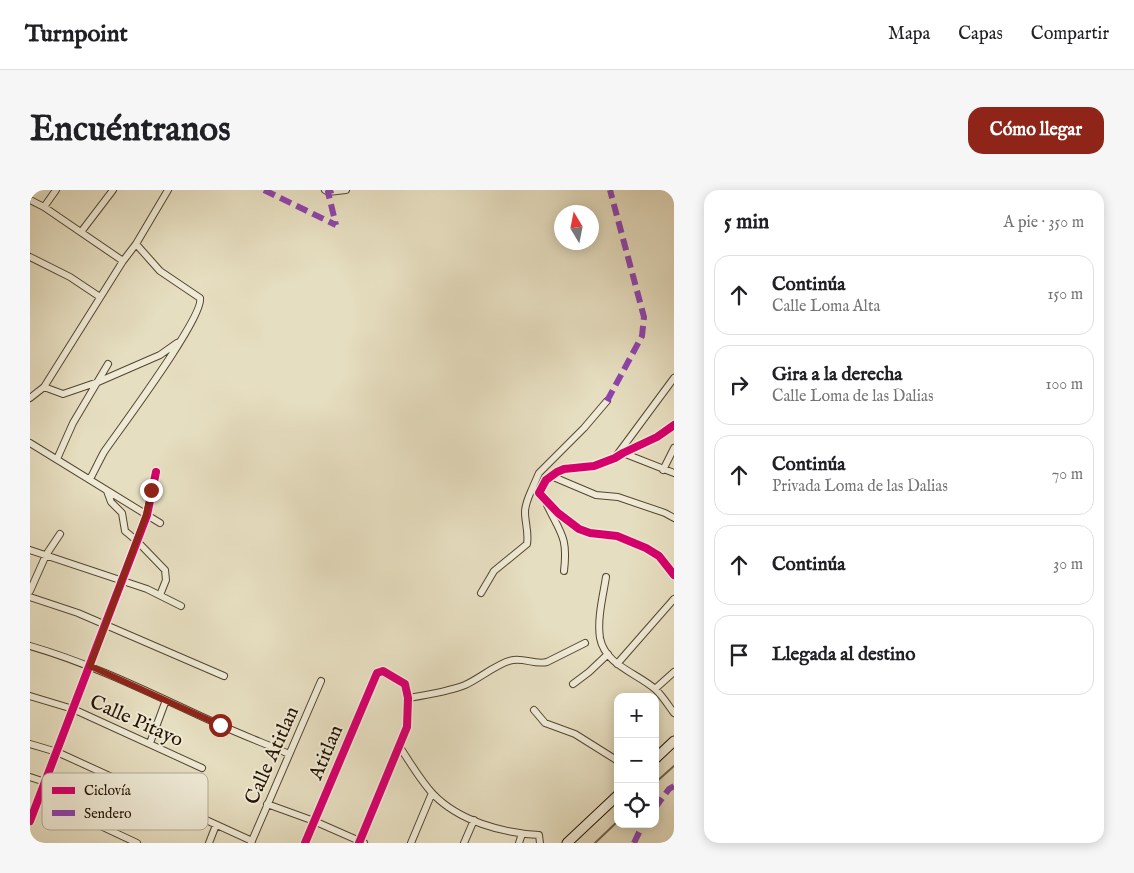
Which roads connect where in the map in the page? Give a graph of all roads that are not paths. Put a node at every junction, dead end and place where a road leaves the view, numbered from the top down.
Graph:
1 (56, 190) edge
2 (113, 190) edge
3 (168, 190) edge
4 (325, 190) edge
5 (346, 190) edge
6 (30, 200) edge
7 (44, 207) junction
8 (82, 232) junction
9 (136, 244) junction
10 (30, 257) edge
11 (123, 261) junction
12 (100, 297) junction
13 (180, 341) junction
14 (108, 364) dead end
15 (674, 378) edge
16 (98, 382) junction
17 (44, 386) junction
18 (30, 398) edge
19 (607, 401) dead end
20 (674, 425) edge
21 (30, 443) edge
22 (674, 448) edge
23 (623, 453) junction
24 (615, 458) junction
25 (57, 459) junction
26 (663, 470) junction
27 (156, 472) dead end
28 (674, 473) edge
29 (551, 476) junction
30 (90, 480) junction
31 (532, 489) junction
32 (106, 491) junction
33 (539, 493) junction
34 (546, 501) junction
35 (146, 515) junction
36 (674, 518) edge
37 (160, 523) dead end
38 (60, 534) dead end
39 (137, 541) junction
40 (30, 550) edge
41 (46, 555) junction
42 (564, 571) dead end
43 (674, 575) edge
44 (606, 577) dead end
45 (123, 580) junction
46 (30, 591) edge
47 (481, 593) dead end
48 (160, 595) junction
49 (30, 597) edge
50 (674, 599) edge
51 (180, 606) dead end
52 (106, 625) junction
53 (585, 643) dead end
54 (30, 646) edge
55 (608, 654) junction
56 (617, 664) junction
57 (90, 666) junction
58 (674, 672) edge
59 (224, 676) dead end
60 (321, 681) dead end
61 (573, 684) dead end
62 (656, 689) junction
63 (30, 696) edge
64 (408, 698) junction
65 (166, 700) junction
66 (73, 709) junction
67 (534, 710) dead end
68 (674, 713) edge
69 (674, 741) edge
70 (150, 743) junction
71 (30, 744) edge
72 (399, 746) junction
73 (56, 752) junction
74 (289, 754) junction
75 (659, 755) edge
76 (614, 758) edge
77 (202, 768) dead end
78 (48, 773) edge
79 (102, 773) edge
80 (30, 777) edge
81 (42, 781) edge
82 (42, 790) edge
83 (432, 793) junction
84 (39, 797) junction
85 (42, 798) edge
86 (614, 799) edge
87 (267, 804) junction
88 (474, 820) junction
89 (30, 821) edge
90 (208, 821) edge
91 (314, 821) junction
92 (216, 825) junction
93 (109, 830) edge
94 (522, 834) junction
95 (251, 842) edge
96 (361, 842) edge
97 (137, 843) edge
98 (209, 843) edge
99 (305, 843) edge
100 (411, 843) edge
101 (464, 843) edge
102 (518, 843) edge
103 (540, 843) edge
104 (567, 843) edge

1 - 7 street
2 - 8 street
3 - 9 street
4 - 5 street
6 - 7 street
7 - 8 street
8 - 11 street
9 - 11 street
9 - 13 street
10 - 12 street
11 - 12 street
12 - 17 street
13 - 16 street
13 - 30 street
14 - 16 street
15 - 24 street
16 - 17 street
16 - 25 street
17 - 18 street
19 - 31 street
20 - 23 street
21 - 25 street
22 - 26 street
23 - 24 street
23 - 26 street
24 - 29 street
25 - 30 street
26 - 28 street
27 - 35 street
29 - 33 street
29 - 36 street
30 - 32 street
31 - 33 street
31 - 47 street
32 - 35 street
32 - 39 street
33 - 34 street
34 - 42 street
34 - 43 street
35 - 37 street
35 - 39 street
38 - 41 street
39 - 45 street
39 - 48 street
40 - 41 street
41 - 45 street
41 - 46 street
44 - 55 street
45 - 48 street
45 - 52 street
48 - 51 street
49 - 52 street
50 - 56 street
52 - 57 street
52 - 59 street
53 - 64 street
54 - 57 street
55 - 56 street
55 - 61 street
56 - 62 street
57 - 65 street
57 - 66 street
58 - 62 street
60 - 74 street, Calle Atitlan
62 - 68 street
63 - 66 street, Calle Pitayo
64 - 72 street
64 - 91 street, Atitlan
65 - 70 street
65 - 74 street
66 - 70 street, Calle Pitayo
66 - 73 street
67 - 76 street
69 - 75 street
70 - 77 street, Calle Pitayo
71 - 73 street
72 - 83 street
72 - 96 street
73 - 78 street
73 - 79 street
74 - 87 street, Calle Atitlan
80 - 81 street
82 - 84 street
83 - 88 street
83 - 100 street
84 - 85 street
84 - 89 street
86 - 104 street
87 - 91 street
87 - 95 street, Calle Atitlan
88 - 94 street
88 - 101 street
90 - 92 street
91 - 96 street
91 - 99 street, Atitlan
92 - 95 street
92 - 98 street
93 - 97 street
94 - 102 street
94 - 103 street

